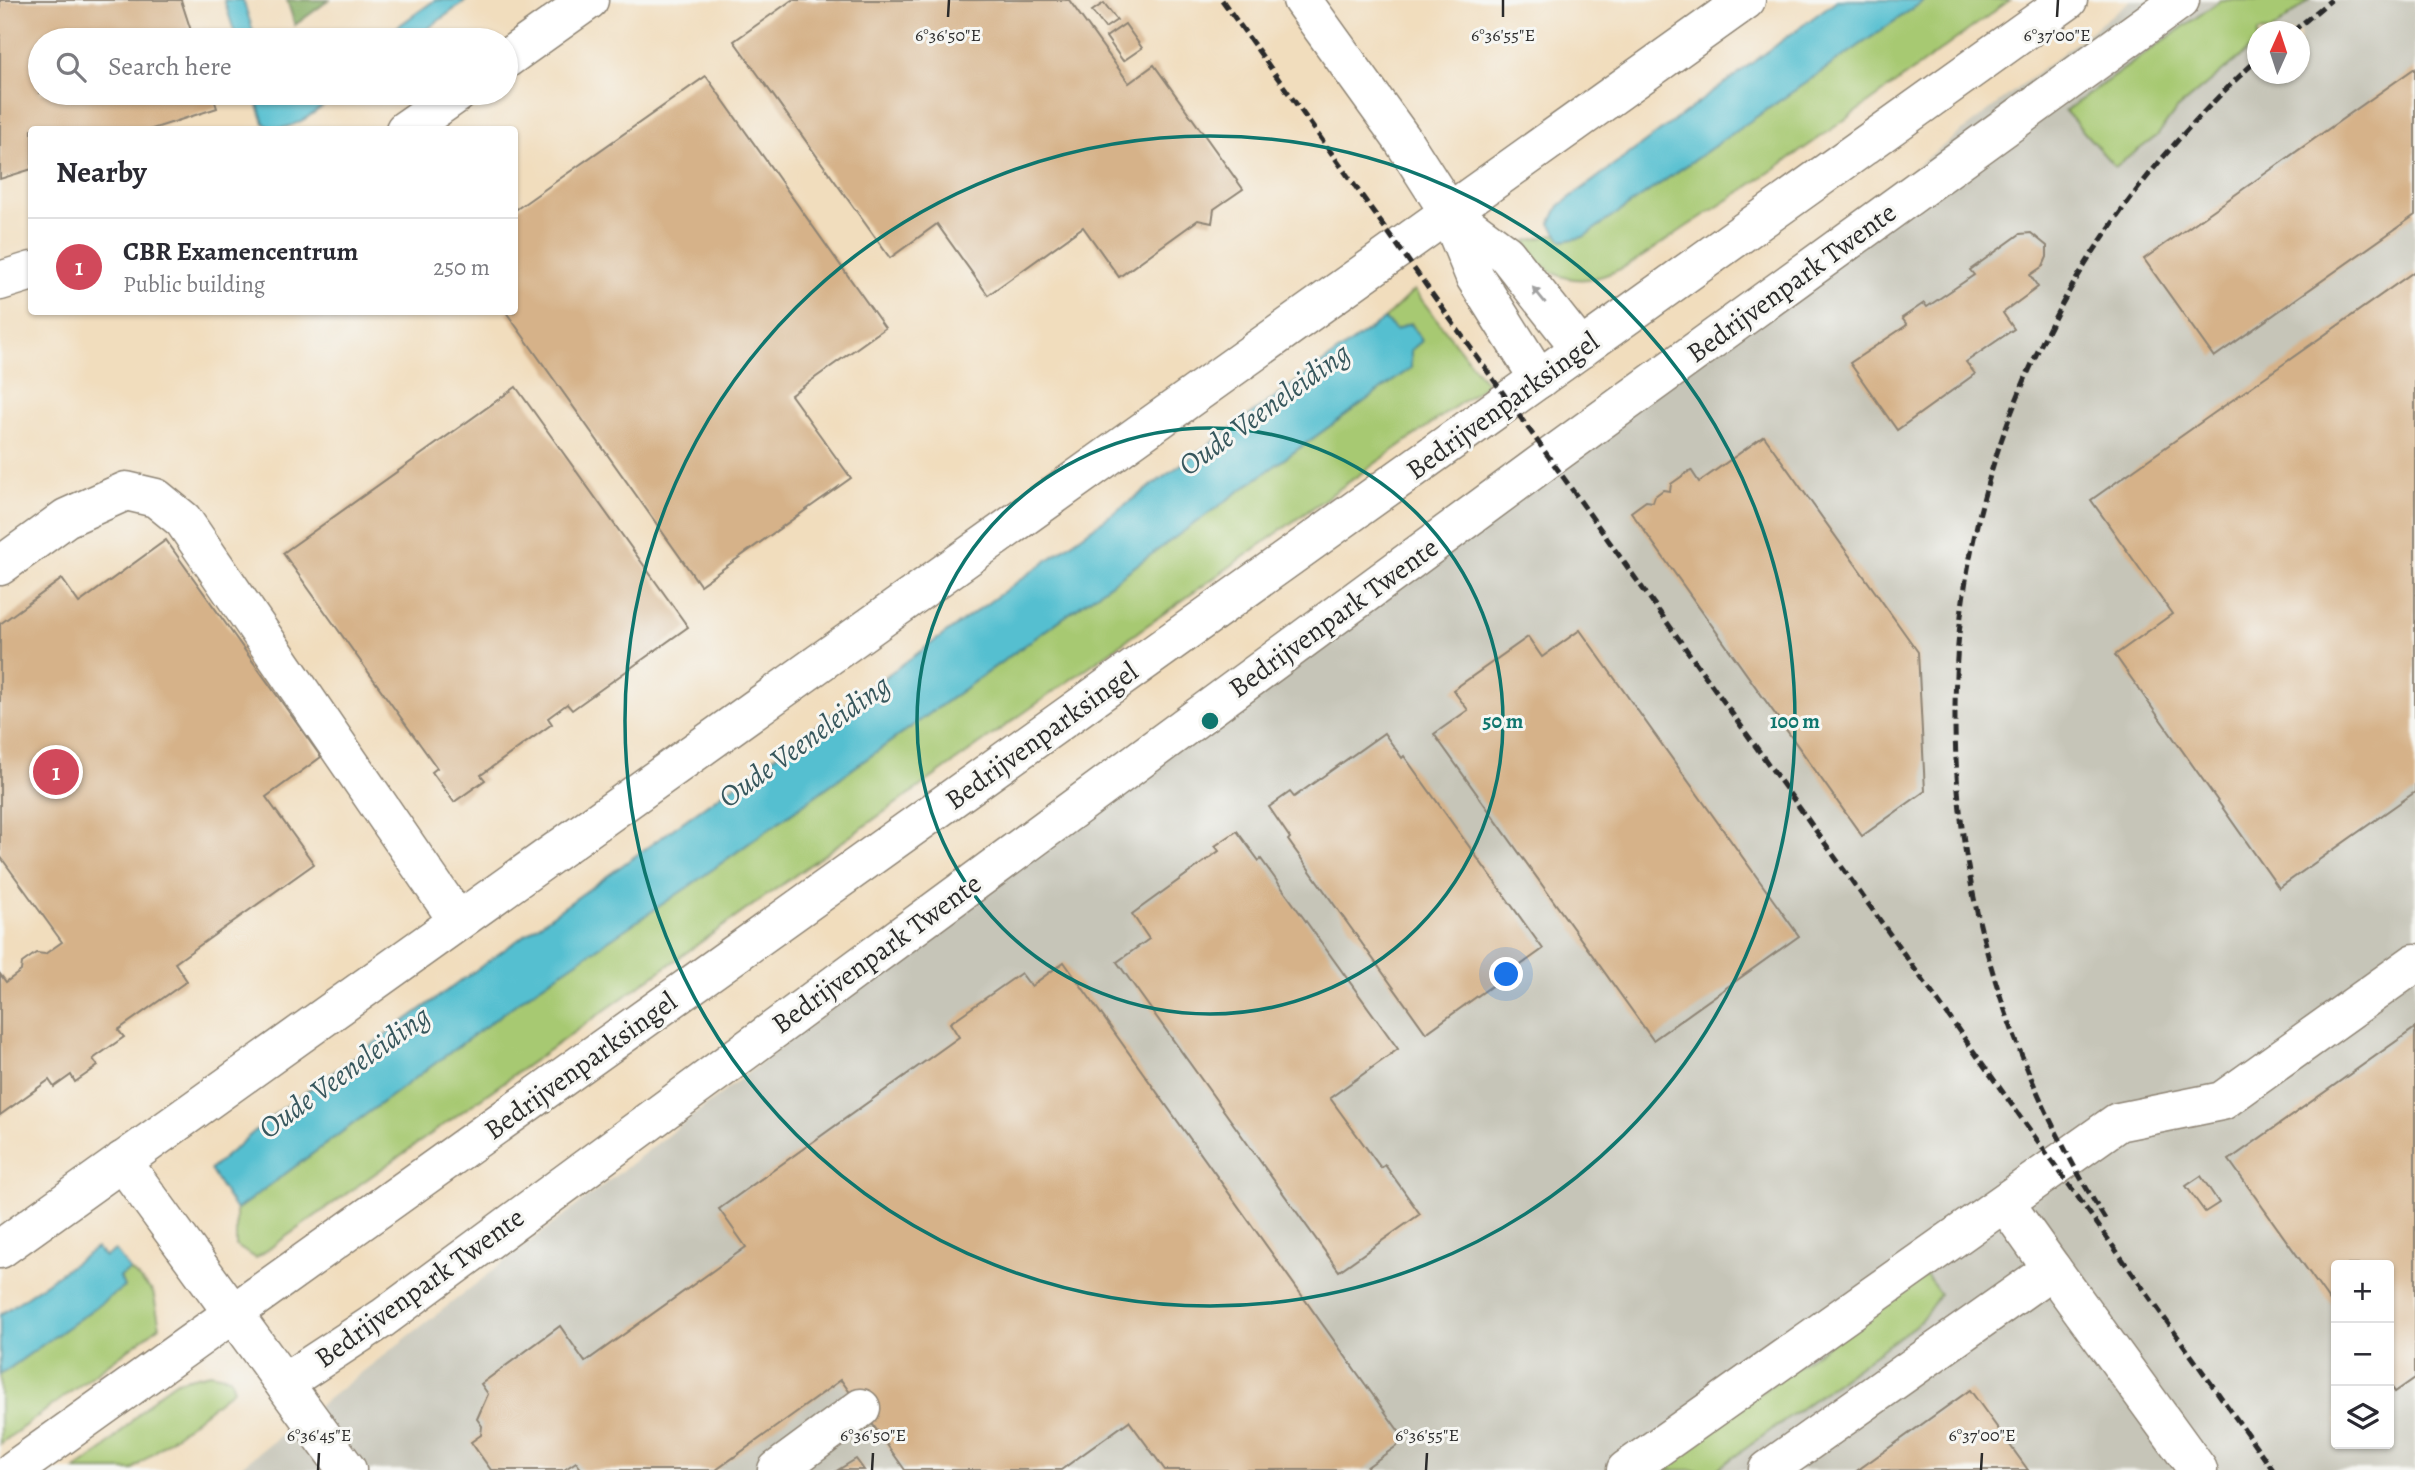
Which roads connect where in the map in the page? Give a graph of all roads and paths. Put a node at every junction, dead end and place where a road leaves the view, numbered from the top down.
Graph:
1 (589, 0) edge
2 (1302, 0) edge
3 (1746, 0) edge
4 (2068, 0) edge
5 (2180, 0) edge
6 (518, 50) edge
7 (441, 105) edge
8 (411, 126) edge
9 (1448, 211) junction
10 (28, 272) edge
11 (0, 281) edge
12 (1581, 349) junction
13 (1539, 379) junction
14 (0, 566) edge
15 (458, 921) junction
16 (2415, 963) edge
17 (122, 1161) junction
18 (2005, 1203) junction
19 (0, 1249) edge
20 (2052, 1269) junction
21 (235, 1313) junction
22 (284, 1383) junction
23 (861, 1408) dead end
24 (334, 1466) edge
25 (14, 1470) edge
26 (777, 1470) edge
27 (1626, 1470) edge
28 (1768, 1470) edge
29 (2198, 1470) edge

1 - 6 street
2 - 9 street
3 - 9 street
4 - 12 street, Bedrijvenparksingel
5 - 22 street, Bedrijvenpark Twente
7 - 8 street
12 -> 9 street
9 - 13 street
9 - 15 street
10 - 11 street
12 - 13 street, Bedrijvenparksingel
13 - 21 street, Bedrijvenparksingel
14 - 15 street
15 - 17 street
16 - 18 street
17 - 19 street
17 - 21 street, Bedrijvenpark Twente
18 - 20 street
18 - 27 street
20 - 28 street
20 - 29 street
21 - 22 street, Bedrijvenpark Twente
21 - 25 street, Bedrijvenparksingel
22 - 24 street, Bedrijvenpark Twente
23 - 26 street

